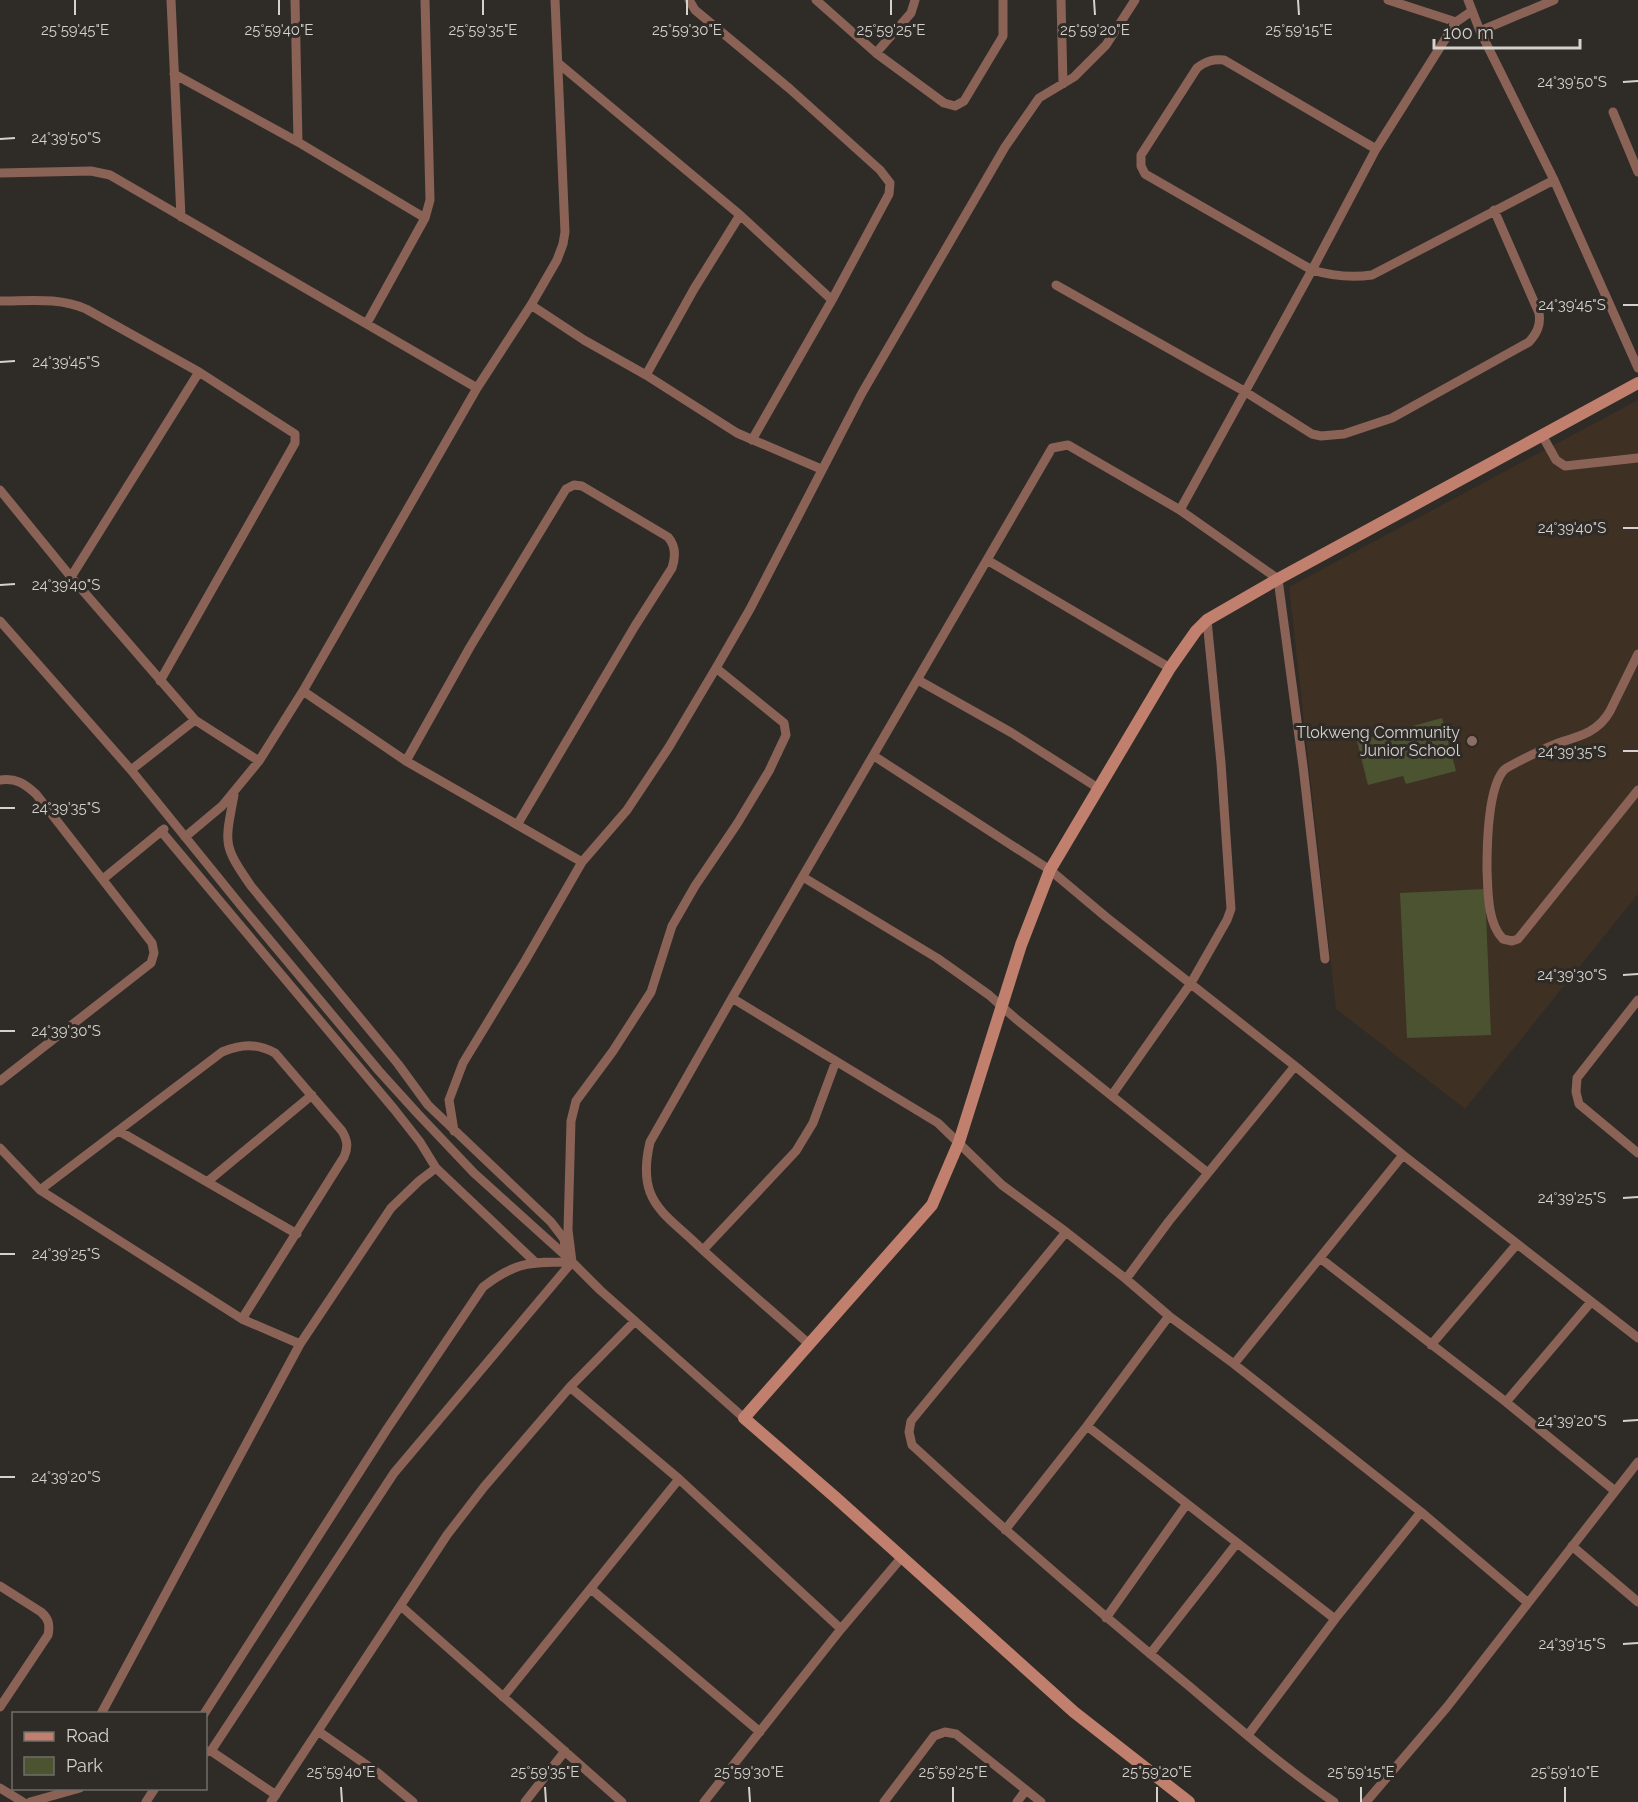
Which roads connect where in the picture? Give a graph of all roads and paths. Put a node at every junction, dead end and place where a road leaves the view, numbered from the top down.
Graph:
1 (171, 0) edge
2 (295, 0) edge
3 (425, 0) edge
4 (555, 0) edge
5 (689, 0) edge
6 (816, 0) edge
7 (915, 0) edge
8 (1004, 0) edge
9 (1061, 0) edge
10 (1134, 0) edge
11 (1388, 0) edge
12 (1468, 0) edge
13 (1554, 0) edge
14 (1472, 11) junction
15 (1456, 22) junction
16 (1480, 31) junction
17 (876, 53) junction
18 (558, 63) junction
19 (174, 74) junction
20 (1063, 84) junction
21 (1613, 112) dead end
22 (298, 142) junction
23 (1376, 149) junction
24 (1638, 172) edge
25 (0, 173) edge
26 (1554, 180) junction
27 (1494, 210) junction
28 (740, 215) junction
29 (181, 217) junction
30 (425, 218) junction
31 (1312, 270) junction
32 (1056, 285) dead end
33 (832, 300) junction
34 (0, 301) edge
35 (531, 305) junction
36 (366, 323) junction
37 (1638, 368) edge
38 (199, 372) junction
39 (646, 375) junction
40 (1638, 383) edge
41 (477, 388) junction
42 (1244, 392) junction
43 (1542, 435) junction
44 (752, 440) junction
45 (1638, 458) edge
46 (821, 469) junction
47 (0, 490) edge
48 (1180, 510) junction
49 (987, 560) junction
50 (71, 577) junction
51 (1278, 579) junction
52 (1207, 620) junction
53 (0, 621) edge
54 (1638, 654) edge
55 (716, 668) junction
56 (1170, 668) junction
57 (918, 680) junction
58 (160, 681) junction
59 (303, 691) junction
60 (195, 720) junction
61 (874, 756) junction
62 (260, 761) junction
63 (406, 761) junction
64 (131, 770) junction
65 (0, 780) edge
66 (1098, 788) junction
67 (1638, 790) edge
68 (235, 793) junction
69 (172, 822) junction
70 (517, 825) junction
71 (161, 831) junction
72 (185, 837) junction
73 (582, 862) junction
74 (1050, 870) junction
75 (803, 877) junction
76 (103, 879) junction
77 (1325, 959) dead end
78 (1191, 983) junction
79 (732, 998) junction
80 (1638, 1000) edge
81 (1001, 1005) junction
82 (836, 1061) junction
83 (1295, 1066) junction
84 (0, 1081) edge
85 (312, 1095) junction
86 (1112, 1095) junction
87 (118, 1131) junction
88 (454, 1131) junction
89 (959, 1142) junction
90 (0, 1148) edge
91 (1638, 1153) edge
92 (1403, 1155) junction
93 (436, 1168) junction
94 (1208, 1173) junction
95 (207, 1182) junction
96 (40, 1190) junction
97 (1066, 1232) junction
98 (297, 1234) junction
99 (1516, 1244) junction
100 (703, 1250) junction
101 (1320, 1258) junction
102 (570, 1259) junction
103 (535, 1262) junction
104 (1126, 1279) junction
105 (1591, 1302) junction
106 (1169, 1316) junction
107 (242, 1319) junction
108 (635, 1321) junction
109 (1636, 1333) edge
110 (300, 1344) junction
111 (810, 1345) junction
112 (1431, 1345) junction
113 (1234, 1364) junction
114 (570, 1387) junction
115 (1506, 1402) junction
116 (744, 1419) junction
117 (1087, 1426) junction
118 (1638, 1462) edge
119 (679, 1479) junction
120 (1615, 1491) junction
121 (1186, 1505) junction
122 (1421, 1512) junction
123 (1005, 1530) junction
124 (1238, 1544) junction
125 (1572, 1546) junction
126 (902, 1557) junction
127 (0, 1586) edge
128 (591, 1588) junction
129 (1527, 1602) junction
130 (1638, 1602) edge
131 (402, 1607) junction
132 (1106, 1618) junction
133 (1335, 1619) junction
134 (841, 1629) junction
135 (1150, 1654) junction
136 (503, 1697) junction
137 (0, 1707) edge
138 (102, 1712) edge
139 (205, 1712) edge
140 (318, 1731) junction
141 (760, 1732) junction
142 (1248, 1735) junction
143 (208, 1751) edge
144 (565, 1751) junction
145 (0, 1788) edge
146 (1026, 1790) junction
147 (61, 1795) edge
148 (274, 1798) edge
149 (23, 1802) edge
150 (30, 1802) edge
151 (413, 1802) edge
152 (525, 1802) edge
153 (622, 1802) edge
154 (704, 1802) edge
155 (884, 1802) edge
156 (1017, 1802) edge
157 (1041, 1802) edge
158 (1189, 1802) edge
159 (1334, 1802) edge
160 (1366, 1802) edge

1 - 19 street
2 - 22 street
3 - 30 street
4 - 18 street
5 - 33 street
6 - 17 street
7 - 17 street
8 - 17 street
9 - 20 street
10 - 20 street
11 - 15 street
12 - 14 street
13 - 16 street
14 - 15 street
14 - 16 street
15 - 23 street
16 - 26 street
18 - 28 street
18 - 35 street
19 - 22 street
19 - 29 street
20 - 46 street
21 - 24 street
22 - 30 street
23 - 31 street
23 - 31 street
25 - 29 street
26 - 27 street
26 - 37 street
27 - 31 street
27 - 42 street
28 - 33 street
28 - 39 street
29 - 36 street
30 - 36 street
31 - 42 street
32 - 42 street
33 - 44 street
34 - 38 street
35 - 39 street
35 - 41 street
36 - 41 street
38 - 50 street
38 - 58 street
39 - 44 street
40 - 43 street
41 - 59 street
42 - 48 street
43 - 45 street
43 - 51 street
44 - 46 street
46 - 55 street
47 - 50 street
48 - 49 street
48 - 51 street
49 - 56 street
49 - 57 street
50 - 58 street
51 - 52 street
51 - 77 street
52 - 56 street
52 - 78 street
53 - 64 street
54 - 67 street
55 - 73 street
55 - 102 street
56 - 66 street
57 - 61 street
57 - 66 street
58 - 60 street
59 - 62 street
59 - 63 street
60 - 62 street
60 - 64 street
61 - 74 street
61 - 75 street
62 - 68 street
63 - 70 street
63 - 70 street
64 - 69 street
65 - 76 street
66 - 74 street
68 - 72 street
68 - 88 street
69 - 71 street
69 - 72 street
70 - 73 street
71 - 76 street
71 - 93 street
72 - 102 street
73 - 88 street
74 - 78 street
74 - 81 street
75 - 79 street
75 - 81 street
76 - 84 street
78 - 83 street
78 - 86 street
79 - 82 street
79 - 100 street
80 - 91 street
81 - 86 street
81 - 89 street
82 - 89 street
82 - 100 street
83 - 92 street
83 - 94 street
85 - 87 street
85 - 95 street
85 - 98 street
86 - 94 street
87 - 95 street
87 - 96 street
88 - 102 street
89 - 97 street
89 - 111 street
90 - 96 street
92 - 99 street
92 - 101 street
93 - 103 street
93 - 110 street
94 - 104 street
95 - 98 street
96 - 107 street
97 - 104 street
97 - 123 street
98 - 107 street
99 - 105 street
99 - 112 street
100 - 111 street
101 - 112 street
101 - 113 street
102 - 103 street
102 - 108 street
102 - 143 street
103 - 139 street
104 - 106 street
105 - 109 street
105 - 115 street
106 - 113 street
106 - 117 street
107 - 110 street
108 - 114 street
108 - 116 street
110 - 138 street
111 - 116 street
112 - 115 street
113 - 122 street
114 - 119 street
114 - 131 street
115 - 120 street
116 - 126 street
117 - 121 street
117 - 123 street
118 - 120 street
119 - 128 street
119 - 134 street
120 - 125 street
121 - 124 street
121 - 132 street
122 - 129 street
122 - 133 street
123 - 132 street
124 - 133 street
124 - 135 street
125 - 129 street
125 - 130 street
126 - 134 street
126 - 158 street
127 - 137 street
128 - 136 street
128 - 141 street
129 - 160 street
131 - 136 street
131 - 140 street
132 - 135 street
133 - 142 street
134 - 141 street
135 - 142 street
136 - 144 street
140 - 148 street
140 - 151 street
141 - 154 street
142 - 159 street
143 - 148 street
144 - 152 street
144 - 153 street
145 - 149 street
146 - 155 street
146 - 156 street
146 - 157 street
147 - 150 street

